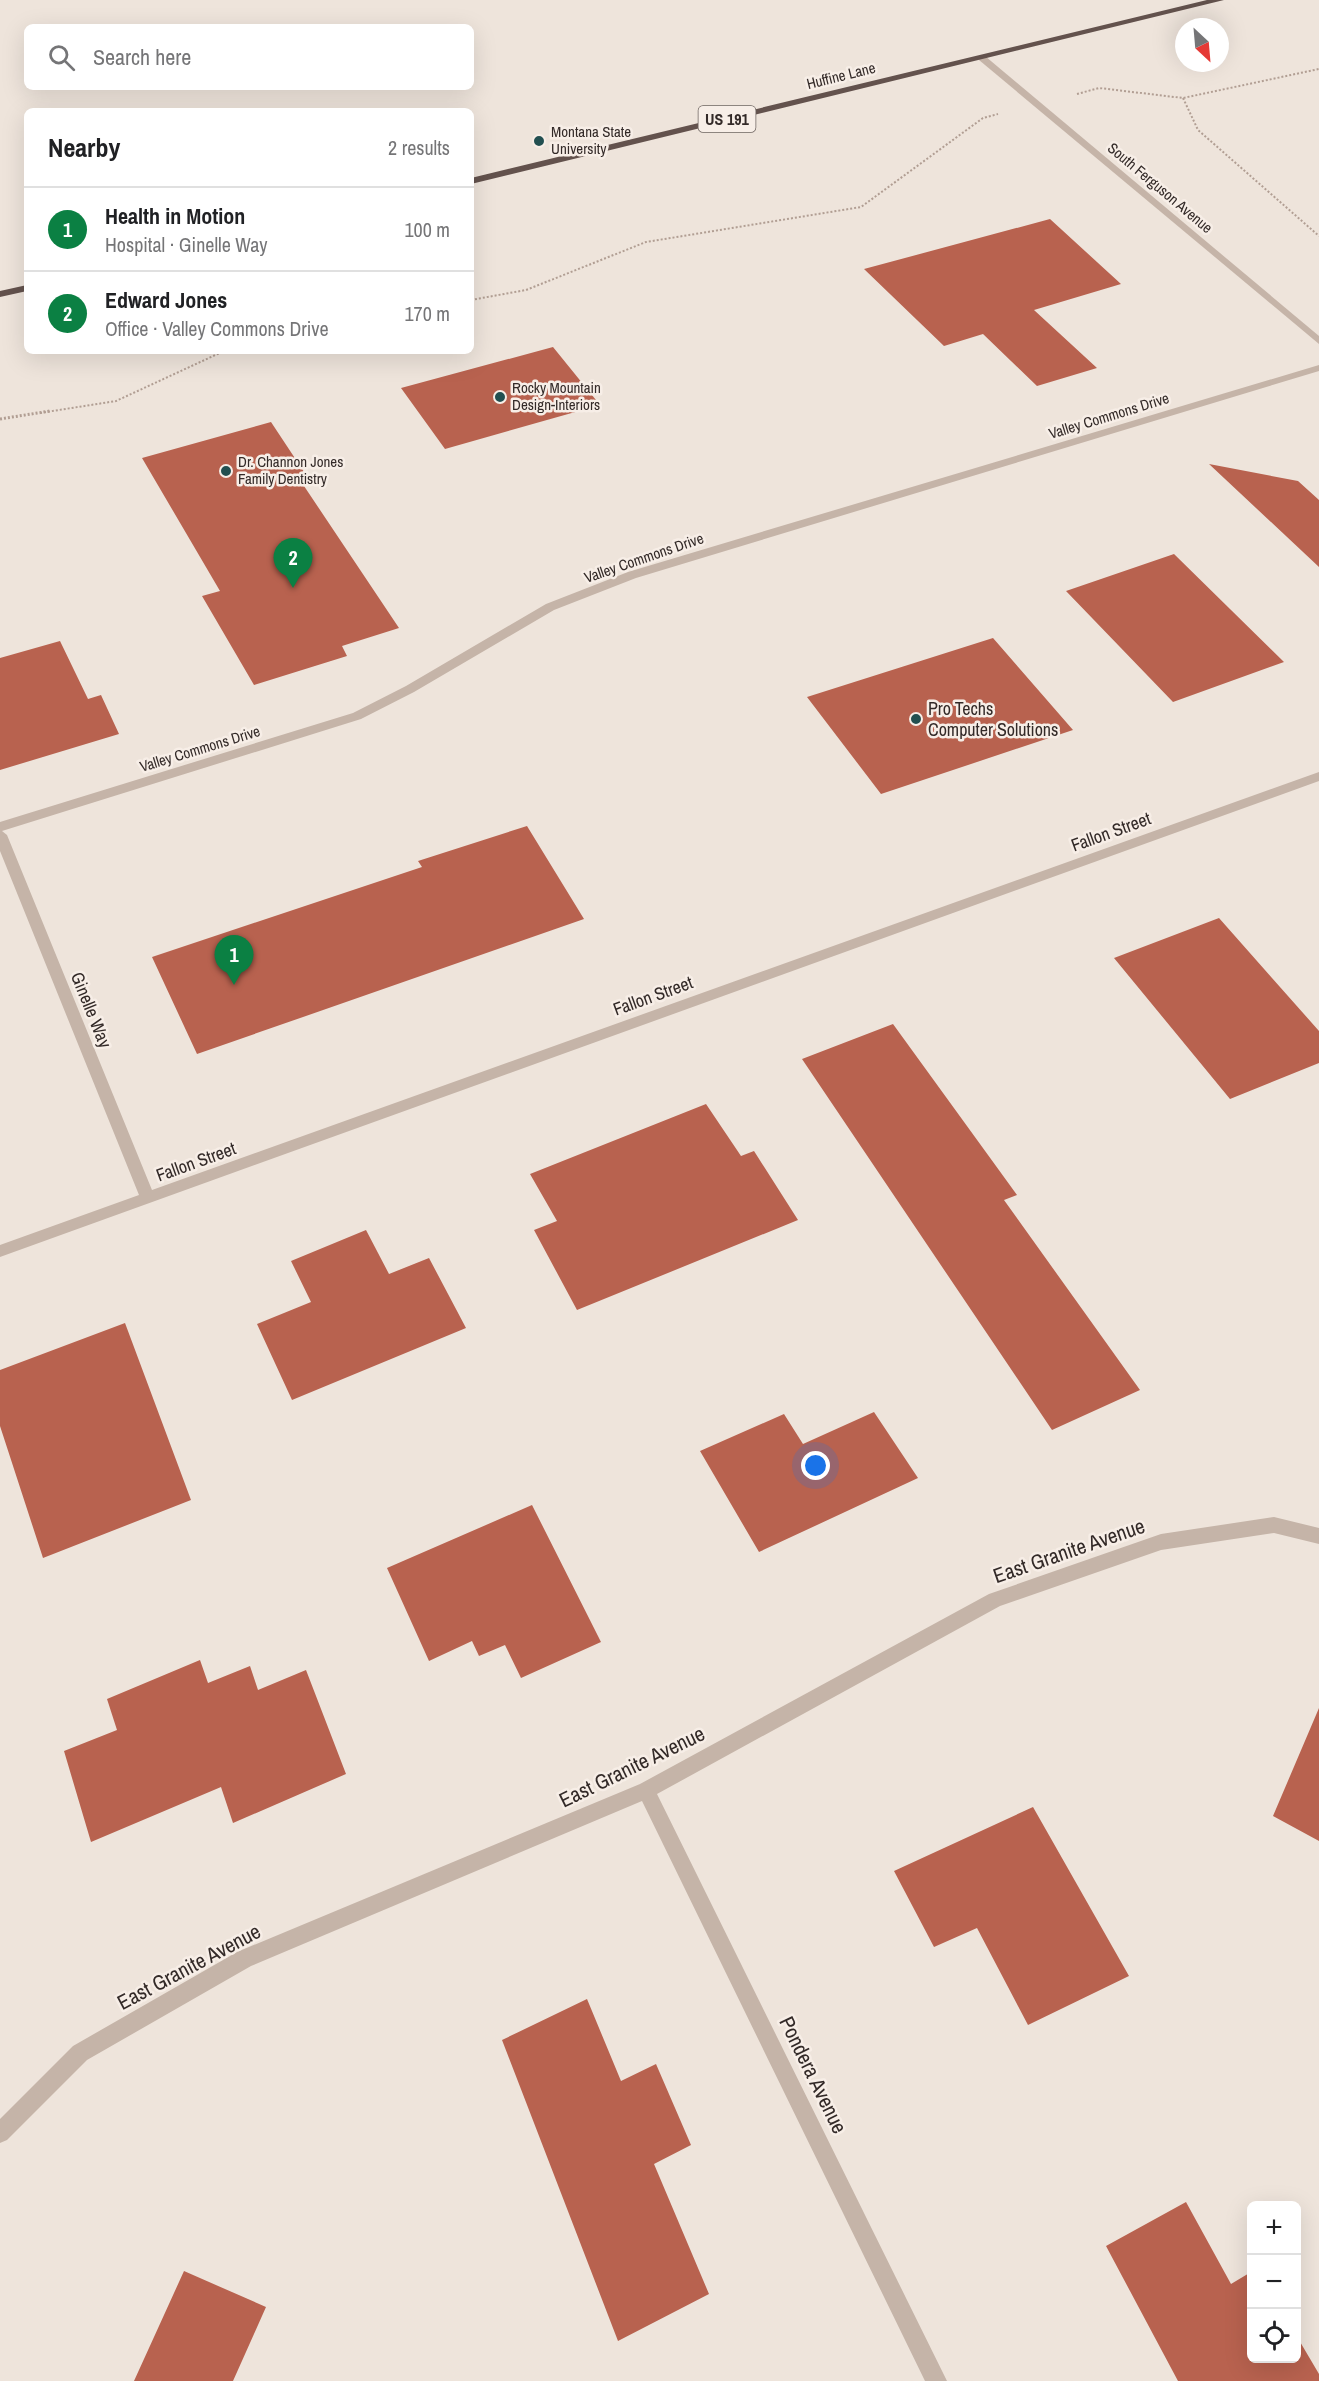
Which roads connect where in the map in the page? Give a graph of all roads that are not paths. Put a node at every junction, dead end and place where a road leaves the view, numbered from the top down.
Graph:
1 (1219, 0) edge
2 (982, 58) junction
3 (474, 180) edge
4 (24, 289) edge
5 (0, 294) edge
6 (1319, 341) edge
7 (1319, 368) edge
8 (1319, 776) edge
9 (0, 827) edge
10 (0, 835) edge
11 (148, 1198) junction
12 (0, 1251) edge
13 (1319, 1536) edge
14 (646, 1790) junction
15 (0, 2133) edge
16 (936, 2381) edge

1 - 2 highway, Huffine Lane / US 191
2 - 3 highway, Huffine Lane / US 191
2 - 6 street, South Ferguson Avenue
4 - 5 highway
7 - 9 street, Valley Commons Drive
8 - 11 street, Fallon Street
10 - 11 street, Ginelle Way
11 - 12 street, Fallon Street
13 - 14 street, East Granite Avenue
14 - 15 street, East Granite Avenue
14 - 16 street, Pondera Avenue

